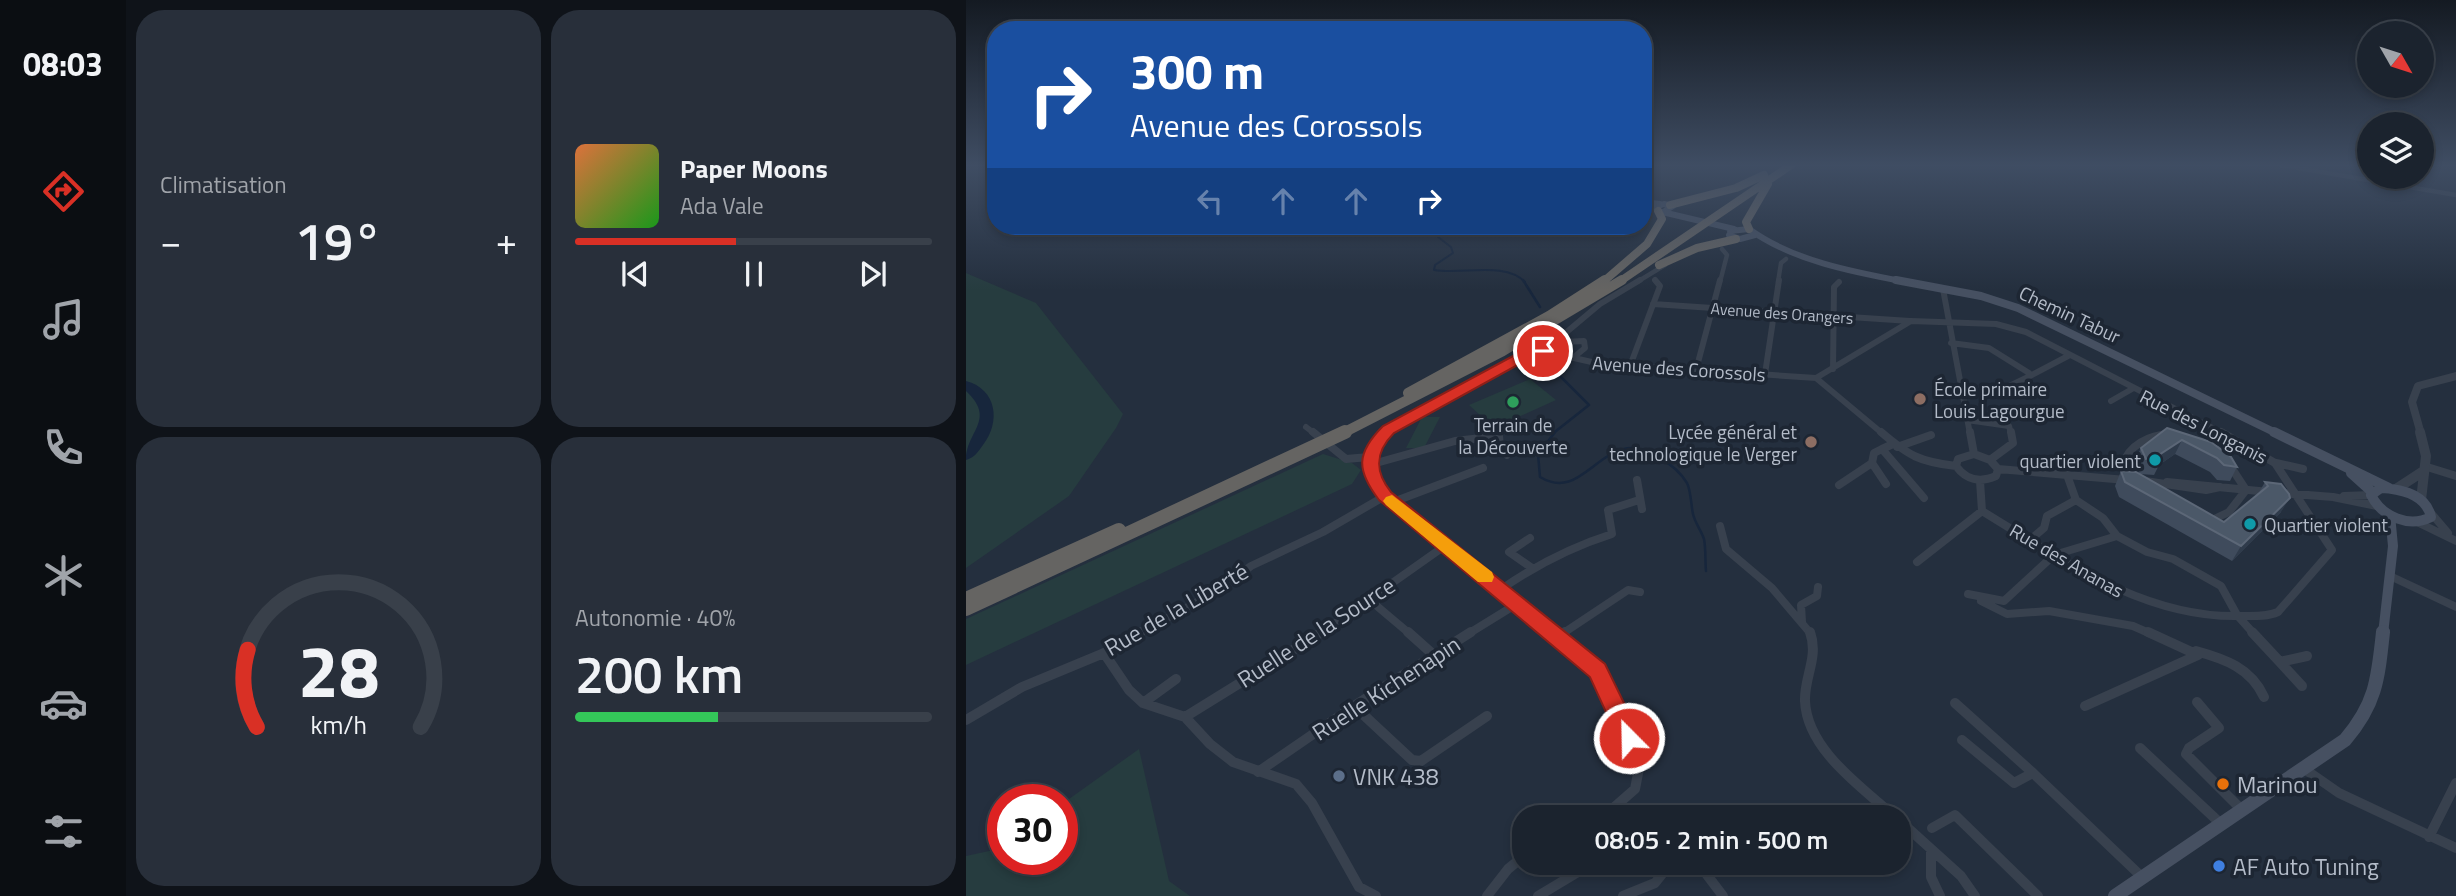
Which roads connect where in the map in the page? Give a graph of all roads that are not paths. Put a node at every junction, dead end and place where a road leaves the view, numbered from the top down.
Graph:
1 (1657, 207) edge
2 (1678, 207) edge
3 (1722, 207) edge
4 (1726, 207) edge
5 (1754, 207) edge
6 (1668, 210) junction
7 (1731, 232) junction
8 (1755, 236) junction
9 (1697, 248) junction
10 (1722, 249) dead end
11 (1786, 259) dead end
12 (1655, 280) dead end
13 (1839, 282) dead end
14 (1944, 289) junction
15 (1653, 304) junction
16 (1713, 308) junction
17 (1772, 312) junction
18 (1569, 313) junction
19 (1833, 316) junction
20 (1910, 321) junction
21 (1948, 321) junction
22 (1951, 343) junction
23 (1543, 351) junction
24 (1553, 351) junction
25 (2068, 356) junction
26 (1574, 357) junction
27 (1630, 366) junction
28 (1833, 369) junction
29 (1696, 370) junction
30 (1765, 374) junction
31 (2456, 376) edge
32 (2028, 377) junction
33 (1816, 378) junction
34 (1961, 388) junction
35 (2132, 389) junction
36 (1401, 397) junction
37 (2111, 401) dead end
38 (1967, 420) junction
39 (1306, 427) dead end
40 (1931, 435) dead end
41 (2179, 436) edge
42 (1895, 445) junction
43 (1882, 449) junction
44 (1974, 454) junction
45 (1507, 455) dead end
46 (2218, 457) edge
47 (1990, 460) junction
48 (1369, 461) junction
49 (1872, 463) junction
50 (2275, 463) junction
51 (1956, 466) junction
52 (2345, 467) junction
53 (1483, 468) dead end
54 (1998, 469) junction
55 (2303, 469) dead end
56 (2423, 469) junction
57 (2067, 475) junction
58 (2456, 476) edge
59 (1637, 480) dead end
60 (2128, 480) junction
61 (1980, 481) junction
62 (1886, 484) dead end
63 (1839, 485) dead end
64 (2392, 488) junction
65 (2246, 490) junction
66 (2371, 493) junction
67 (2298, 494) junction
68 (2333, 497) junction
69 (1924, 498) dead end
70 (1389, 499) junction
71 (2076, 500) junction
72 (2421, 500) junction
73 (2377, 506) junction
74 (1982, 511) junction
75 (2431, 513) junction
76 (2390, 515) junction
77 (2213, 520) edge
78 (2414, 522) junction
79 (1720, 526) dead end
80 (2117, 536) junction
81 (1530, 538) dead end
82 (2030, 540) junction
83 (2456, 541) edge
84 (1446, 545) junction
85 (2393, 546) junction
86 (2054, 555) junction
87 (1917, 562) dead end
88 (1532, 568) junction
89 (2390, 576) junction
90 (1818, 587) dead end
91 (1500, 590) junction
92 (1640, 592) dead end
93 (966, 599) edge
94 (1515, 605) junction
95 (1378, 607) dead end
96 (2456, 607) edge
97 (966, 609) edge
98 (2237, 615) junction
99 (1802, 622) junction
100 (1558, 637) junction
101 (2193, 651) junction
102 (1104, 653) junction
103 (2307, 656) dead end
104 (1436, 657) junction
105 (2280, 662) junction
106 (1176, 679) dead end
107 (2302, 686) dead end
108 (2264, 697) dead end
109 (2197, 702) dead end
110 (1143, 703) junction
111 (1955, 703) dead end
112 (1354, 706) junction
113 (2085, 706) dead end
114 (1487, 716) dead end
115 (1185, 717) junction
116 (966, 720) edge
117 (1962, 740) dead end
118 (2140, 748) dead end
119 (2303, 768) junction
120 (1258, 772) junction
121 (2033, 773) junction
122 (2456, 783) edge
123 (1616, 805) edge
124 (1882, 805) edge
125 (2241, 809) junction
126 (2220, 823) junction
127 (1932, 828) dead end
128 (1911, 832) edge
129 (2429, 837) junction
130 (2456, 848) edge
131 (1931, 850) junction
132 (1512, 866) edge
133 (1573, 875) edge
134 (1661, 875) edge
135 (1707, 875) edge
136 (2141, 877) junction
137 (1376, 896) edge
138 (1487, 896) edge
139 (1538, 896) edge
140 (1623, 896) edge
141 (1723, 896) edge
142 (1940, 896) edge
143 (1975, 896) edge
144 (2038, 896) edge
145 (2115, 896) edge

1 - 6 main road
2 - 6 highway
3 - 36 highway
4 - 18 highway
5 - 8 highway
6 - 7 main road
6 - 36 highway
7 - 8 main road
7 - 8 main road
7 - 9 highway
8 - 14 main road, Chemin Tabur
9 - 18 highway
9 - 23 street
10 - 16 street
11 - 17 street
12 - 15 street
13 - 19 street
14 - 21 street
14 - 52 main road, Chemin Tabur
15 - 16 street, Avenue des Orangers
15 - 27 street
16 - 17 street, Avenue des Orangers
16 - 29 street
17 - 19 street, Avenue des Orangers
17 - 30 street
18 - 97 highway
19 - 20 street, Avenue des Orangers
19 - 28 street
20 - 21 street, Avenue des Orangers
20 - 28 street
21 - 22 street
21 - 25 street, Rue des Longanis
22 - 32 street
22 - 34 street
23 - 24 street, Avenue des Corossols
23 - 48 street, Avenue des Corossols
24 - 26 street, Avenue des Corossols
24 - 26 street
25 - 32 street
25 - 35 street, Rue des Longanis
26 - 27 street, Avenue des Corossols
27 - 29 street, Avenue des Corossols
28 - 33 street
29 - 30 street, Avenue des Corossols
30 - 33 street, Avenue des Corossols
31 - 56 street
32 - 34 street
33 - 42 street
34 - 38 street
35 - 37 street, Rue des Longanis
35 - 50 street, Rue des Longanis
36 - 93 highway
38 - 44 street
38 - 47 street
39 - 48 street
40 - 42 street
41 - 60 street
42 - 43 street
42 - 51 street
43 - 49 street
43 - 69 street
44 - 47 street
44 - 51 street
45 - 48 street
46 - 65 street
47 - 54 street
48 - 70 street
49 - 62 street
49 - 63 street
50 - 55 street, Rue des Longanis
50 - 67 street, Rue des Longanis
51 - 61 street
52 - 64 main road, Chemin Tabur
52 - 66 main road, Chemin Tabur
53 - 70 street, Rue de la Liberté
54 - 57 street
54 - 61 street
56 - 58 street
56 - 64 street
56 - 72 street
57 - 60 street
57 - 71 street
59 - 88 street
60 - 65 street
61 - 74 street
64 - 66 main road
64 - 72 main road, Chemin Tabur
65 - 67 street
65 - 77 street
66 - 68 street
66 - 73 main road, Chemin Tabur
67 - 68 street
67 - 98 street, Rue des Ananas
68 - 73 street
70 - 84 street
70 - 102 street, Rue de la Liberté
71 - 80 street
71 - 82 street
72 - 75 main road
73 - 76 main road
74 - 82 street, Rue des Ananas
74 - 87 street
75 - 78 main road
75 - 83 street
76 - 78 main road
76 - 85 main road
78 - 83 street
78 - 85 main road
79 - 99 street
80 - 86 street
80 - 98 street
81 - 88 street
82 - 86 street, Rue des Ananas
84 - 91 street
84 - 115 street, Ruelle de la Source
85 - 89 main road
86 - 98 street, Rue des Ananas
86 - 101 street
88 - 91 street
89 - 96 street
89 - 119 main road
90 - 99 street
91 - 94 street
92 - 100 street
94 - 100 street
94 - 104 street, Ruelle Kichenapin
95 - 104 street
98 - 105 street
99 - 124 street
100 - 123 street
101 - 108 street
101 - 113 street
102 - 110 street
102 - 116 street, Rue de la Liberté
103 - 105 street
104 - 112 street, Ruelle Kichenapin
105 - 107 street
106 - 110 street
109 - 125 street
110 - 115 street
111 - 121 street
112 - 114 street
112 - 120 street, Ruelle Kichenapin
115 - 120 street
117 - 121 street
118 - 126 street
119 - 125 main road
119 - 129 street
120 - 137 street
121 - 136 street
122 - 129 street
125 - 126 main road
126 - 136 main road
127 - 144 street
128 - 131 street
129 - 130 street
131 - 142 street
131 - 143 street
132 - 138 street
133 - 139 street
134 - 140 street
135 - 141 street
136 - 145 main road

